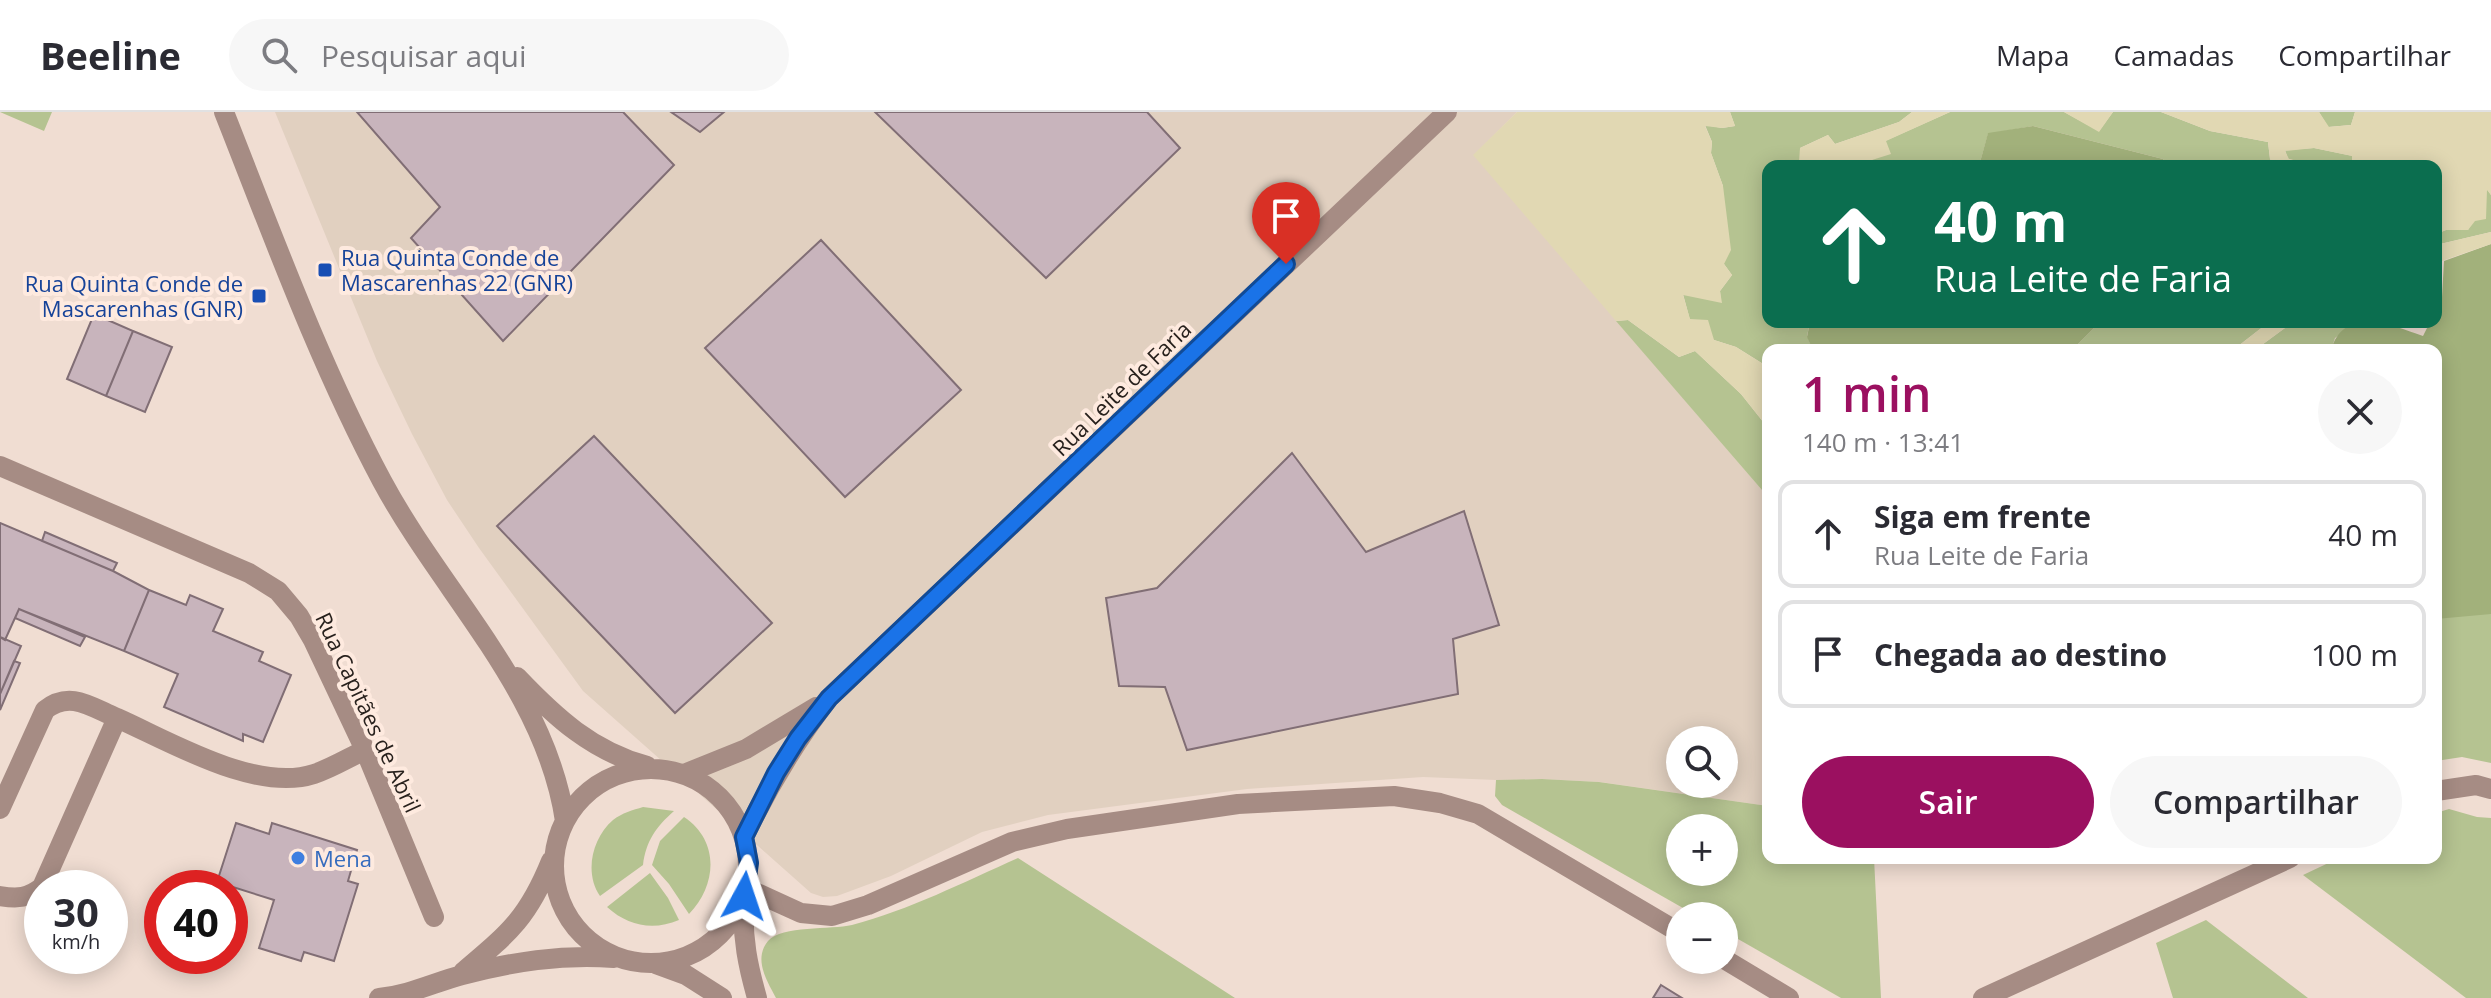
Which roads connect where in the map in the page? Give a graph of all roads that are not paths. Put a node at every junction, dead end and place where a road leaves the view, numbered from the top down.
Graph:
1 (224, 112) edge
2 (1447, 112) edge
3 (0, 466) edge
4 (493, 650) junction
5 (829, 698) junction
6 (117, 718) junction
7 (365, 750) junction
8 (659, 769) junction
9 (684, 774) junction
10 (2491, 789) edge
11 (2442, 790) edge
12 (0, 809) edge
13 (565, 821) junction
14 (744, 837) junction
15 (555, 850) junction
16 (2277, 864) edge
17 (745, 892) junction
18 (0, 896) edge
19 (434, 917) dead end
20 (1666, 925) edge
21 (626, 959) junction
22 (652, 963) junction
23 (1738, 967) edge
24 (459, 976) junction
25 (379, 998) edge
26 (722, 998) edge
27 (757, 998) edge
28 (1789, 998) edge
29 (1983, 998) edge

1 - 4 street
2 - 5 street, Rua Leite de Faria
3 - 7 street, Rua Capitães de Abril
4 - 8 street
4 - 13 street
5 - 9 street
5 - 14 street
6 - 7 street
6 - 12 street
6 - 18 street
7 - 19 street, Rua Capitães de Abril
8 - 9 street
8 - 13 street
9 - 14 street
10 - 11 street
13 - 15 street
14 - 17 street
15 - 21 street
15 - 24 street
16 - 29 street
17 - 20 street
17 - 22 street
17 - 27 street
21 - 22 street
21 - 24 street
22 - 26 street
23 - 28 street
24 - 25 street

